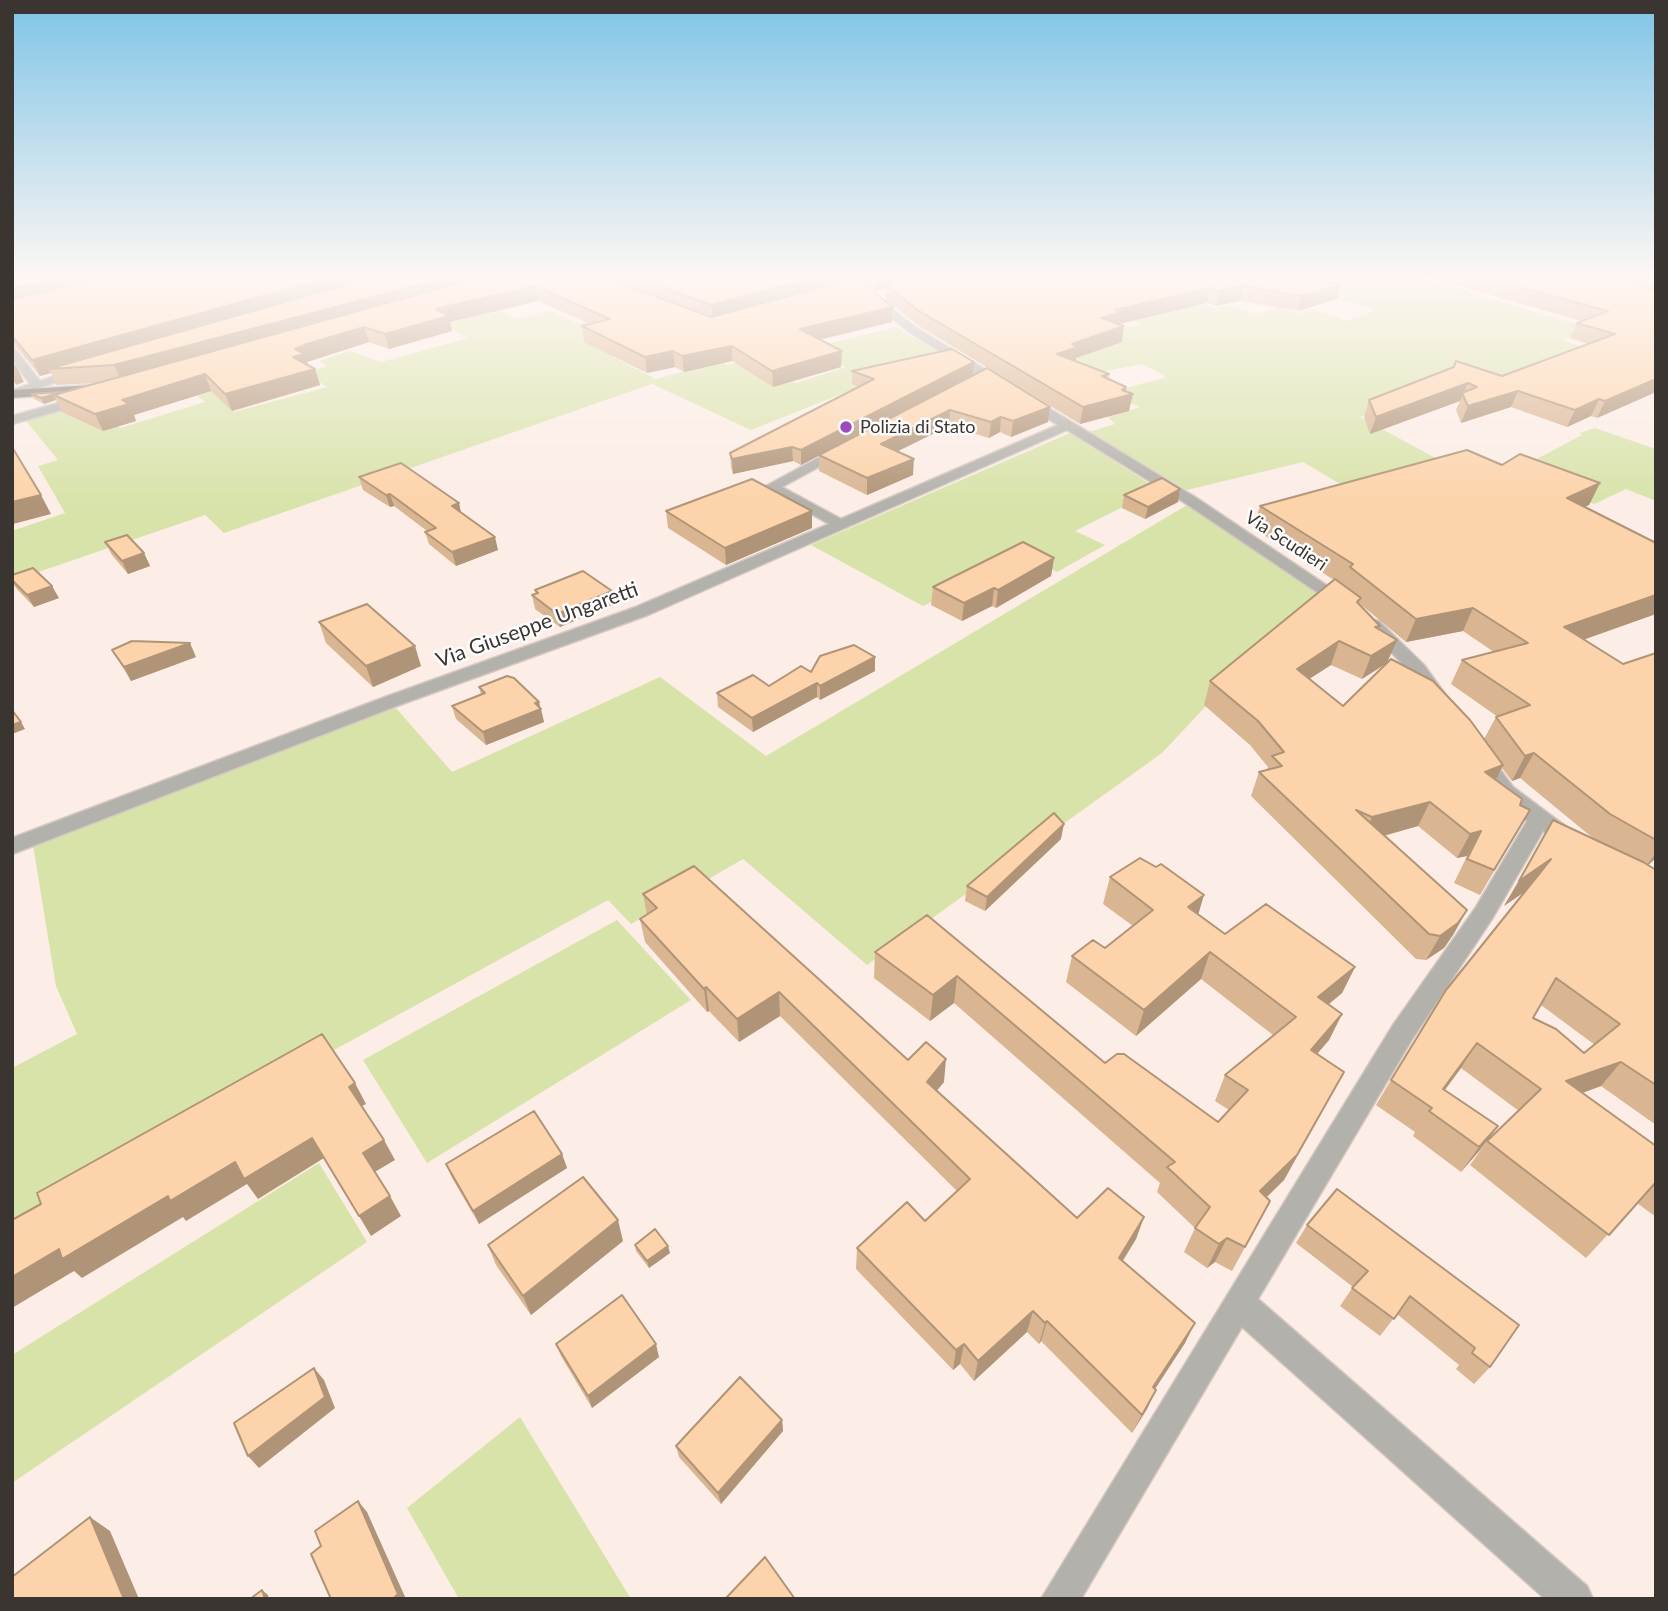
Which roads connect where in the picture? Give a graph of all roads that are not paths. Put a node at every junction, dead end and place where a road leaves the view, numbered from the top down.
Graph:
1 (14, 352) edge
2 (944, 352) edge
3 (90, 368) edge
4 (37, 384) junction
5 (121, 388) joint
6 (12, 394) edge
7 (12, 420) edge
8 (1068, 425) junction
9 (855, 443) edge
10 (838, 523) junction
11 (1450, 714) edge
12 (1474, 747) edge
13 (1539, 819) junction
14 (12, 846) edge
15 (1586, 847) edge
16 (1239, 1303) junction
17 (1060, 1599) edge
18 (1574, 1599) edge

1 - 4 street
2 - 8 street, Via Scudieri
3 - 4 street
4 - 6 street
5 - 6 main road
5 - 7 street
8 - 10 street, Via Giuseppe Ungaretti
8 - 11 street, Via Scudieri
9 - 10 street
10 - 14 street, Via Giuseppe Ungaretti
12 - 13 street
13 - 15 street
13 - 16 street
16 - 17 street
16 - 18 street

